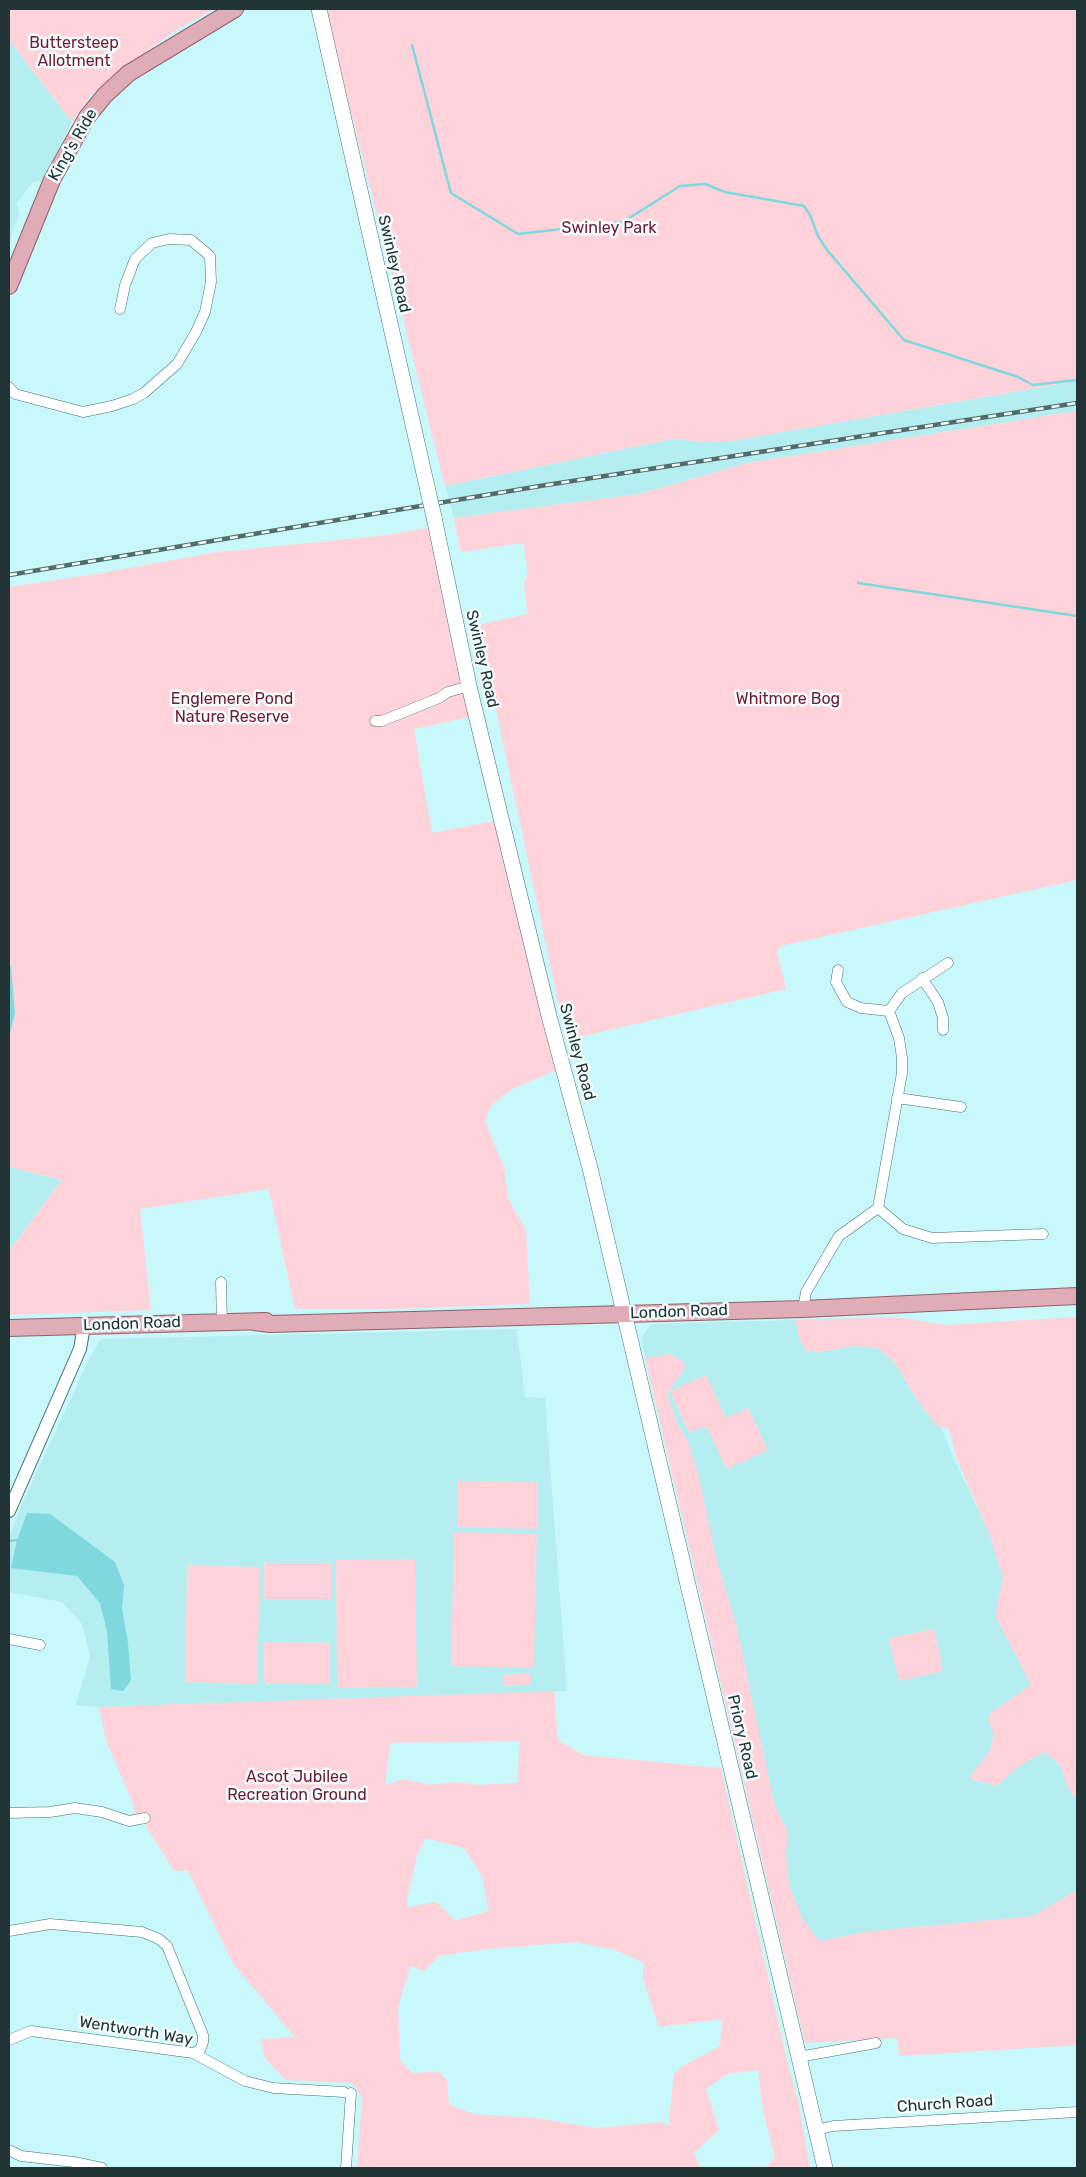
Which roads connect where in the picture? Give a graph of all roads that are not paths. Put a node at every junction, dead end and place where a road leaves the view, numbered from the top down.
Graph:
1 (234, 9) edge
2 (319, 9) edge
3 (9, 286) edge
4 (120, 309) dead end
5 (9, 388) edge
6 (469, 686) junction
7 (375, 720) dead end
8 (948, 963) dead end
9 (838, 970) dead end
10 (922, 978) junction
11 (889, 1011) junction
12 (944, 1030) dead end
13 (897, 1098) junction
14 (961, 1107) dead end
15 (878, 1208) junction
16 (1044, 1234) dead end
17 (221, 1282) dead end
18 (1077, 1296) edge
19 (803, 1309) junction
20 (624, 1314) junction
21 (222, 1322) junction
22 (84, 1326) junction
23 (9, 1328) edge
24 (10, 1503) edge
25 (9, 1639) edge
26 (40, 1646) dead end
27 (9, 1813) edge
28 (145, 1818) dead end
29 (9, 1931) edge
30 (9, 2040) edge
31 (876, 2043) dead end
32 (193, 2054) junction
33 (799, 2057) junction
34 (1077, 2112) edge
35 (816, 2130) junction
36 (9, 2150) edge
37 (102, 2168) edge
38 (346, 2168) edge
39 (825, 2168) edge

1 - 3 main road, King's Ride
2 - 6 main road, Swinley Road, bridge
4 - 5 street
6 - 7 street
6 - 20 main road, Swinley Road
8 - 10 street
9 - 11 street
10 - 11 street
10 - 12 street
11 - 13 street
13 - 14 street
13 - 15 street
15 - 16 street
15 - 19 street
17 - 21 street
18 - 19 main road, London Road
19 - 20 main road, London Road
20 - 21 main road, London Road
20 - 33 main road, Priory Road
21 - 22 main road, London Road
22 - 23 main road, London Road
22 - 24 street
25 - 26 street
27 - 28 street
29 - 32 street
30 - 32 street, Wentworth Way
31 - 33 street
32 - 38 street, Wentworth Way
33 - 35 main road, Priory Road
34 - 35 street, Church Road
35 - 39 main road, Priory Road
36 - 37 street

